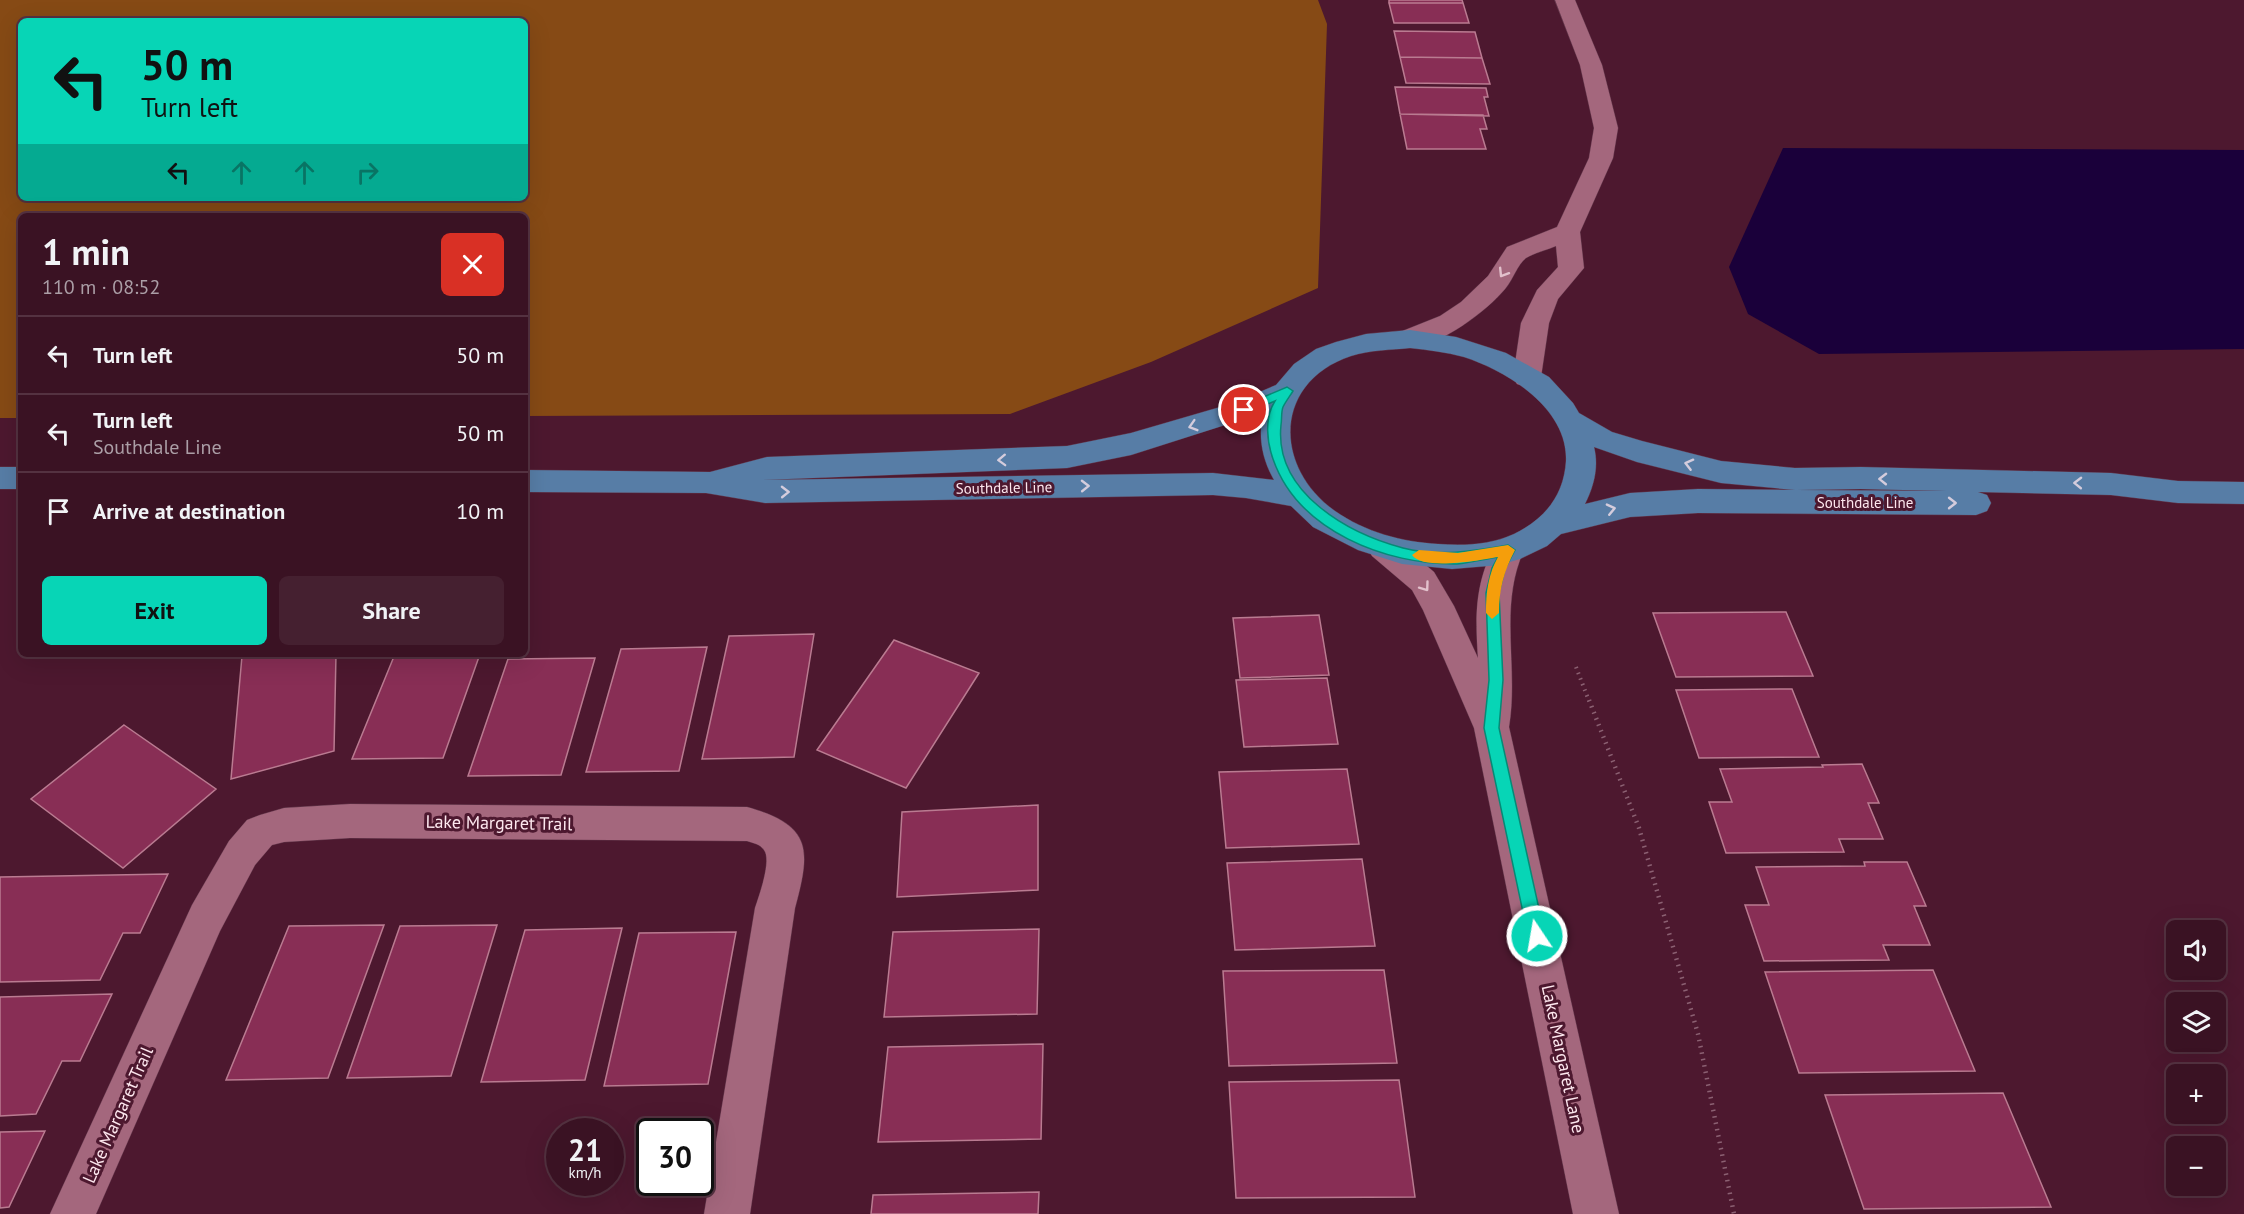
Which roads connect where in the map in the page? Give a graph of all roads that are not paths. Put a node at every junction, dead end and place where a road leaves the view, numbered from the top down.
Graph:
1 (1564, 0) edge
2 (1567, 232) junction
3 (1410, 339) junction
4 (1527, 377) junction
5 (1287, 391) junction
6 (1571, 421) junction
7 (0, 478) edge
8 (18, 478) edge
9 (528, 481) edge
10 (706, 482) junction
11 (2178, 492) junction
12 (2244, 493) edge
13 (1302, 496) junction
14 (1554, 524) junction
15 (1383, 547) junction
16 (1508, 550) junction
17 (1492, 728) junction
18 (73, 1214) edge
19 (727, 1214) edge
20 (1596, 1214) edge

1 - 2 street
2 -> 3 street
2 - 4 street
3 - 4 main road
3 - 5 main road
4 - 6 main road
5 -> 10 main road, Southdale Line
5 - 13 main road
11 -> 6 main road, Southdale Line
6 - 14 main road
7 - 8 main road
9 - 10 main road, Southdale Line
10 -> 13 main road, Southdale Line
11 - 12 main road, Southdale Line
14 -> 11 main road, Southdale Line
13 - 15 main road
14 - 16 main road
15 - 16 main road
15 -> 17 street, Lake Margaret Lane
16 - 17 street, Lake Margaret Lane
17 - 20 street, Lake Margaret Lane
18 - 19 street, Lake Margaret Trail

